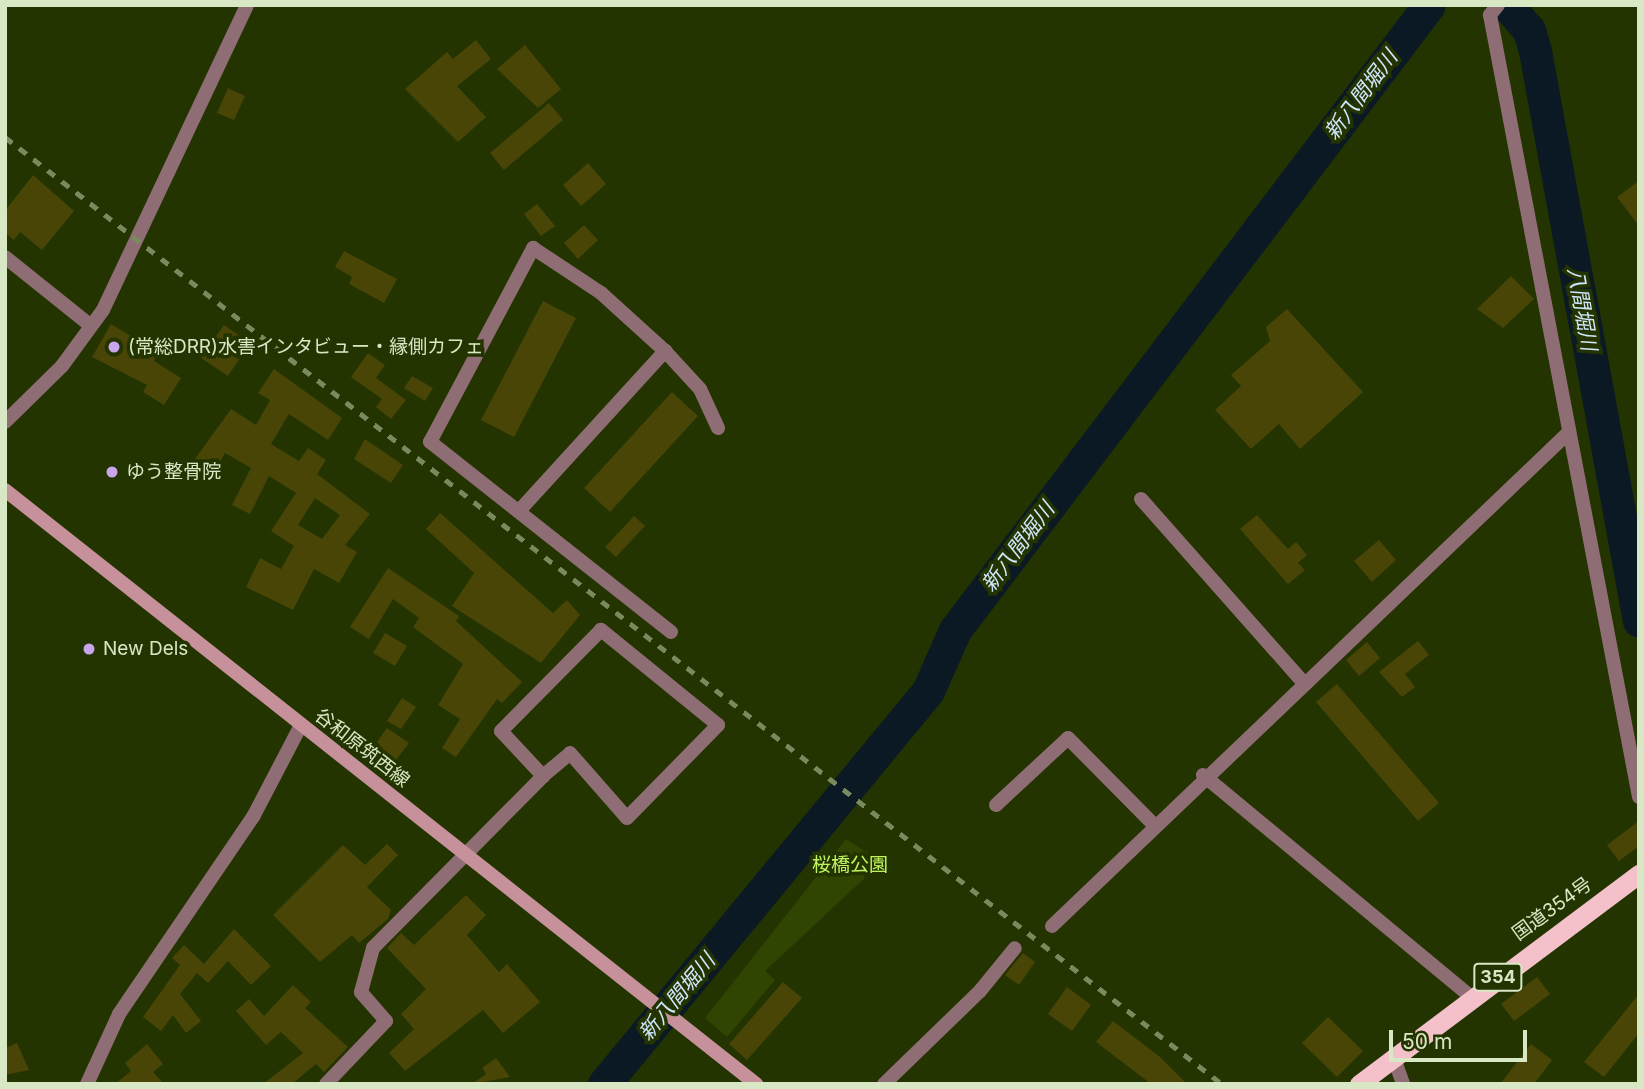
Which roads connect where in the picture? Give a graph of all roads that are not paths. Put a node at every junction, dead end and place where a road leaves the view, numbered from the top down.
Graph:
1 (247, 5) edge
2 (1498, 5) edge
3 (5, 257) edge
4 (91, 326) junction
5 (665, 351) junction
6 (5, 422) edge
7 (718, 429) dead end
8 (1567, 434) junction
9 (5, 490) edge
10 (1141, 499) dead end
11 (519, 511) junction
12 (671, 632) dead end
13 (1303, 682) junction
14 (301, 725) junction
15 (1203, 775) junction
16 (543, 776) junction
17 (1639, 797) edge
18 (996, 805) dead end
19 (1153, 824) junction
20 (465, 855) junction
21 (1639, 874) edge
22 (1052, 926) dead end
23 (1015, 947) dead end
24 (1471, 997) junction
25 (1393, 1056) junction
26 (87, 1084) edge
27 (326, 1084) edge
28 (756, 1084) edge
29 (884, 1084) edge
30 (1359, 1084) edge
31 (1403, 1084) edge

1 - 4 street
2 - 8 street
3 - 4 street
4 - 6 street
5 - 7 street
5 - 11 street
5 - 11 street
8 - 13 street
8 - 17 street
9 - 14 main road, 谷和原筑西線
10 - 13 street
11 - 12 street
13 - 15 street
14 - 20 main road, 谷和原筑西線
14 - 26 street
15 - 19 street
15 - 24 street
16 - 16 street
16 - 20 street
18 - 19 street
19 - 22 street
20 - 27 street
20 - 28 main road, 谷和原筑西線
21 - 24 highway, 国道354号 / 354
23 - 29 street
24 - 25 highway, 国道354号 / 354
25 - 30 highway, 国道354号 / 354
25 - 31 street

